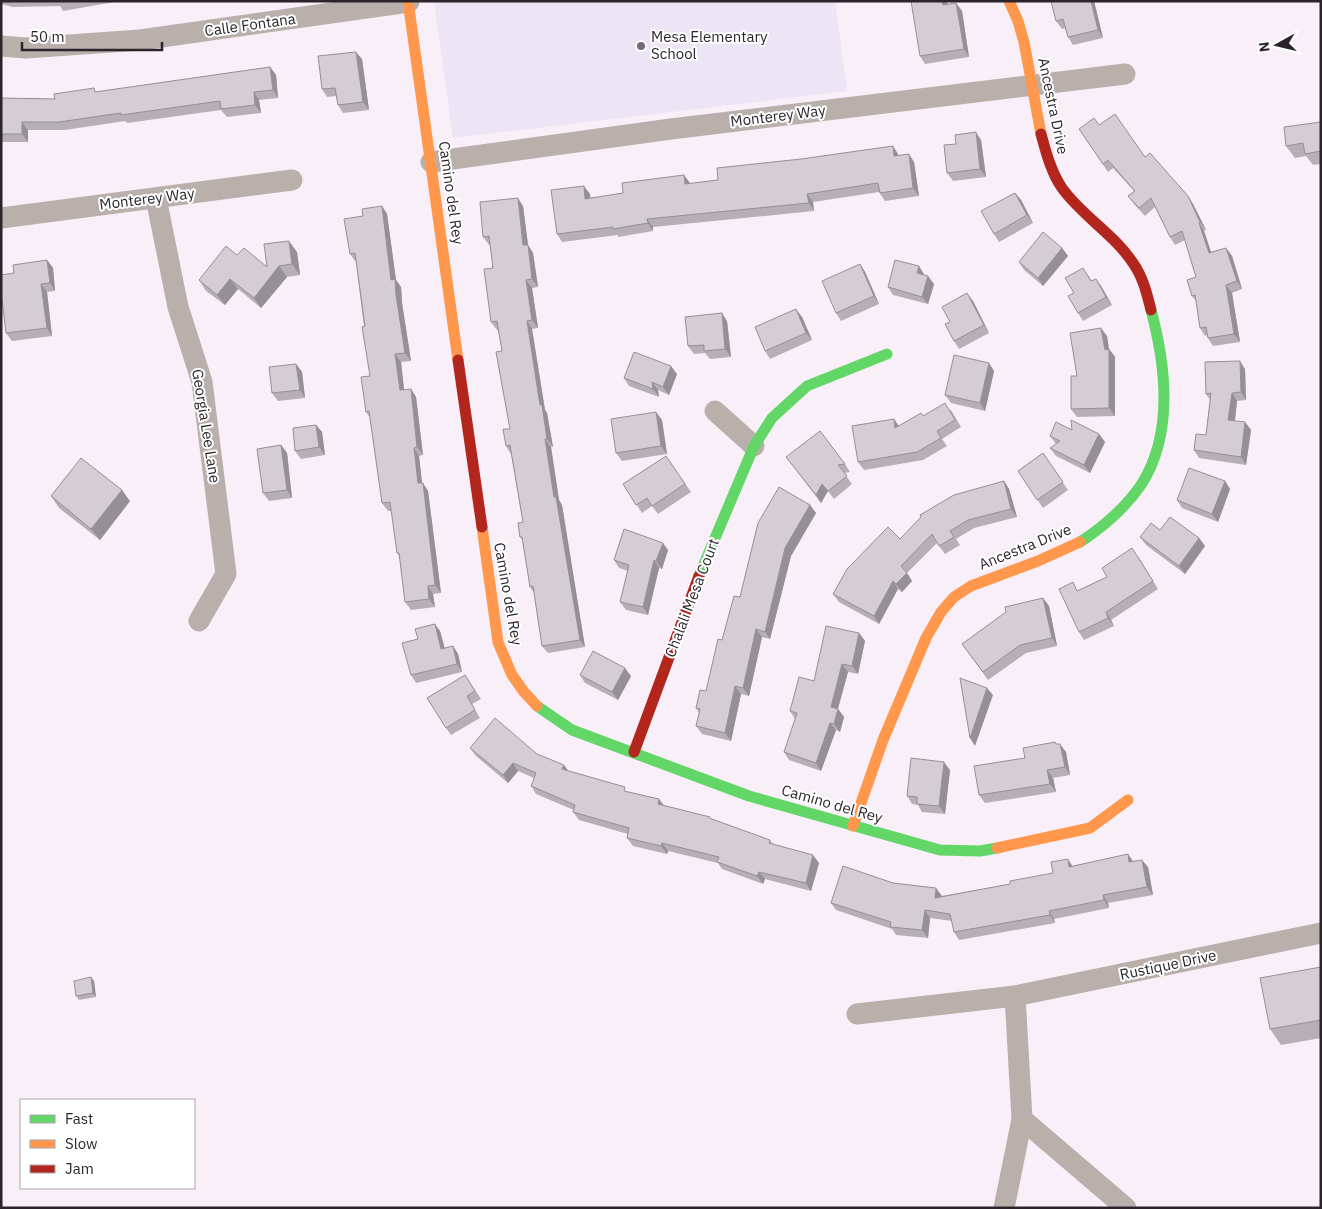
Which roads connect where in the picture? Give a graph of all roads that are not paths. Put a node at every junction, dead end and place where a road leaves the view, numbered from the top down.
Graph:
1 (1009, 1) edge
2 (408, 2) edge
3 (1, 46) edge
4 (1125, 74) dead end
5 (1033, 86) junction
6 (431, 162) junction
7 (292, 180) dead end
8 (156, 198) junction
9 (1, 218) edge
10 (887, 354) dead end
11 (715, 411) dead end
12 (754, 446) junction
13 (199, 621) dead end
14 (634, 752) junction
15 (1128, 800) dead end
16 (853, 826) junction
17 (1321, 933) edge
18 (1014, 996) junction
19 (857, 1014) dead end
20 (1022, 1119) junction
21 (1004, 1208) edge
22 (1126, 1208) edge

1 - 5 street, Ancestra Drive
2 - 3 street, Calle Fontana
2 - 6 street, Camino del Rey
4 - 5 street, Monterey Way
5 - 6 street, Monterey Way
5 - 16 street, Ancestra Drive
6 - 14 street, Camino del Rey
7 - 8 street, Monterey Way
8 - 9 street, Monterey Way
8 - 13 street, Georgia Lee Lane
10 - 12 street, Chalali Mesa Court
11 - 12 street
12 - 14 street, Chalali Mesa Court
14 - 16 street, Camino del Rey
15 - 16 street, Camino del Rey
17 - 18 street, Rustique Drive
18 - 19 street, Rustique Drive
18 - 20 street
20 - 21 street
20 - 22 street

